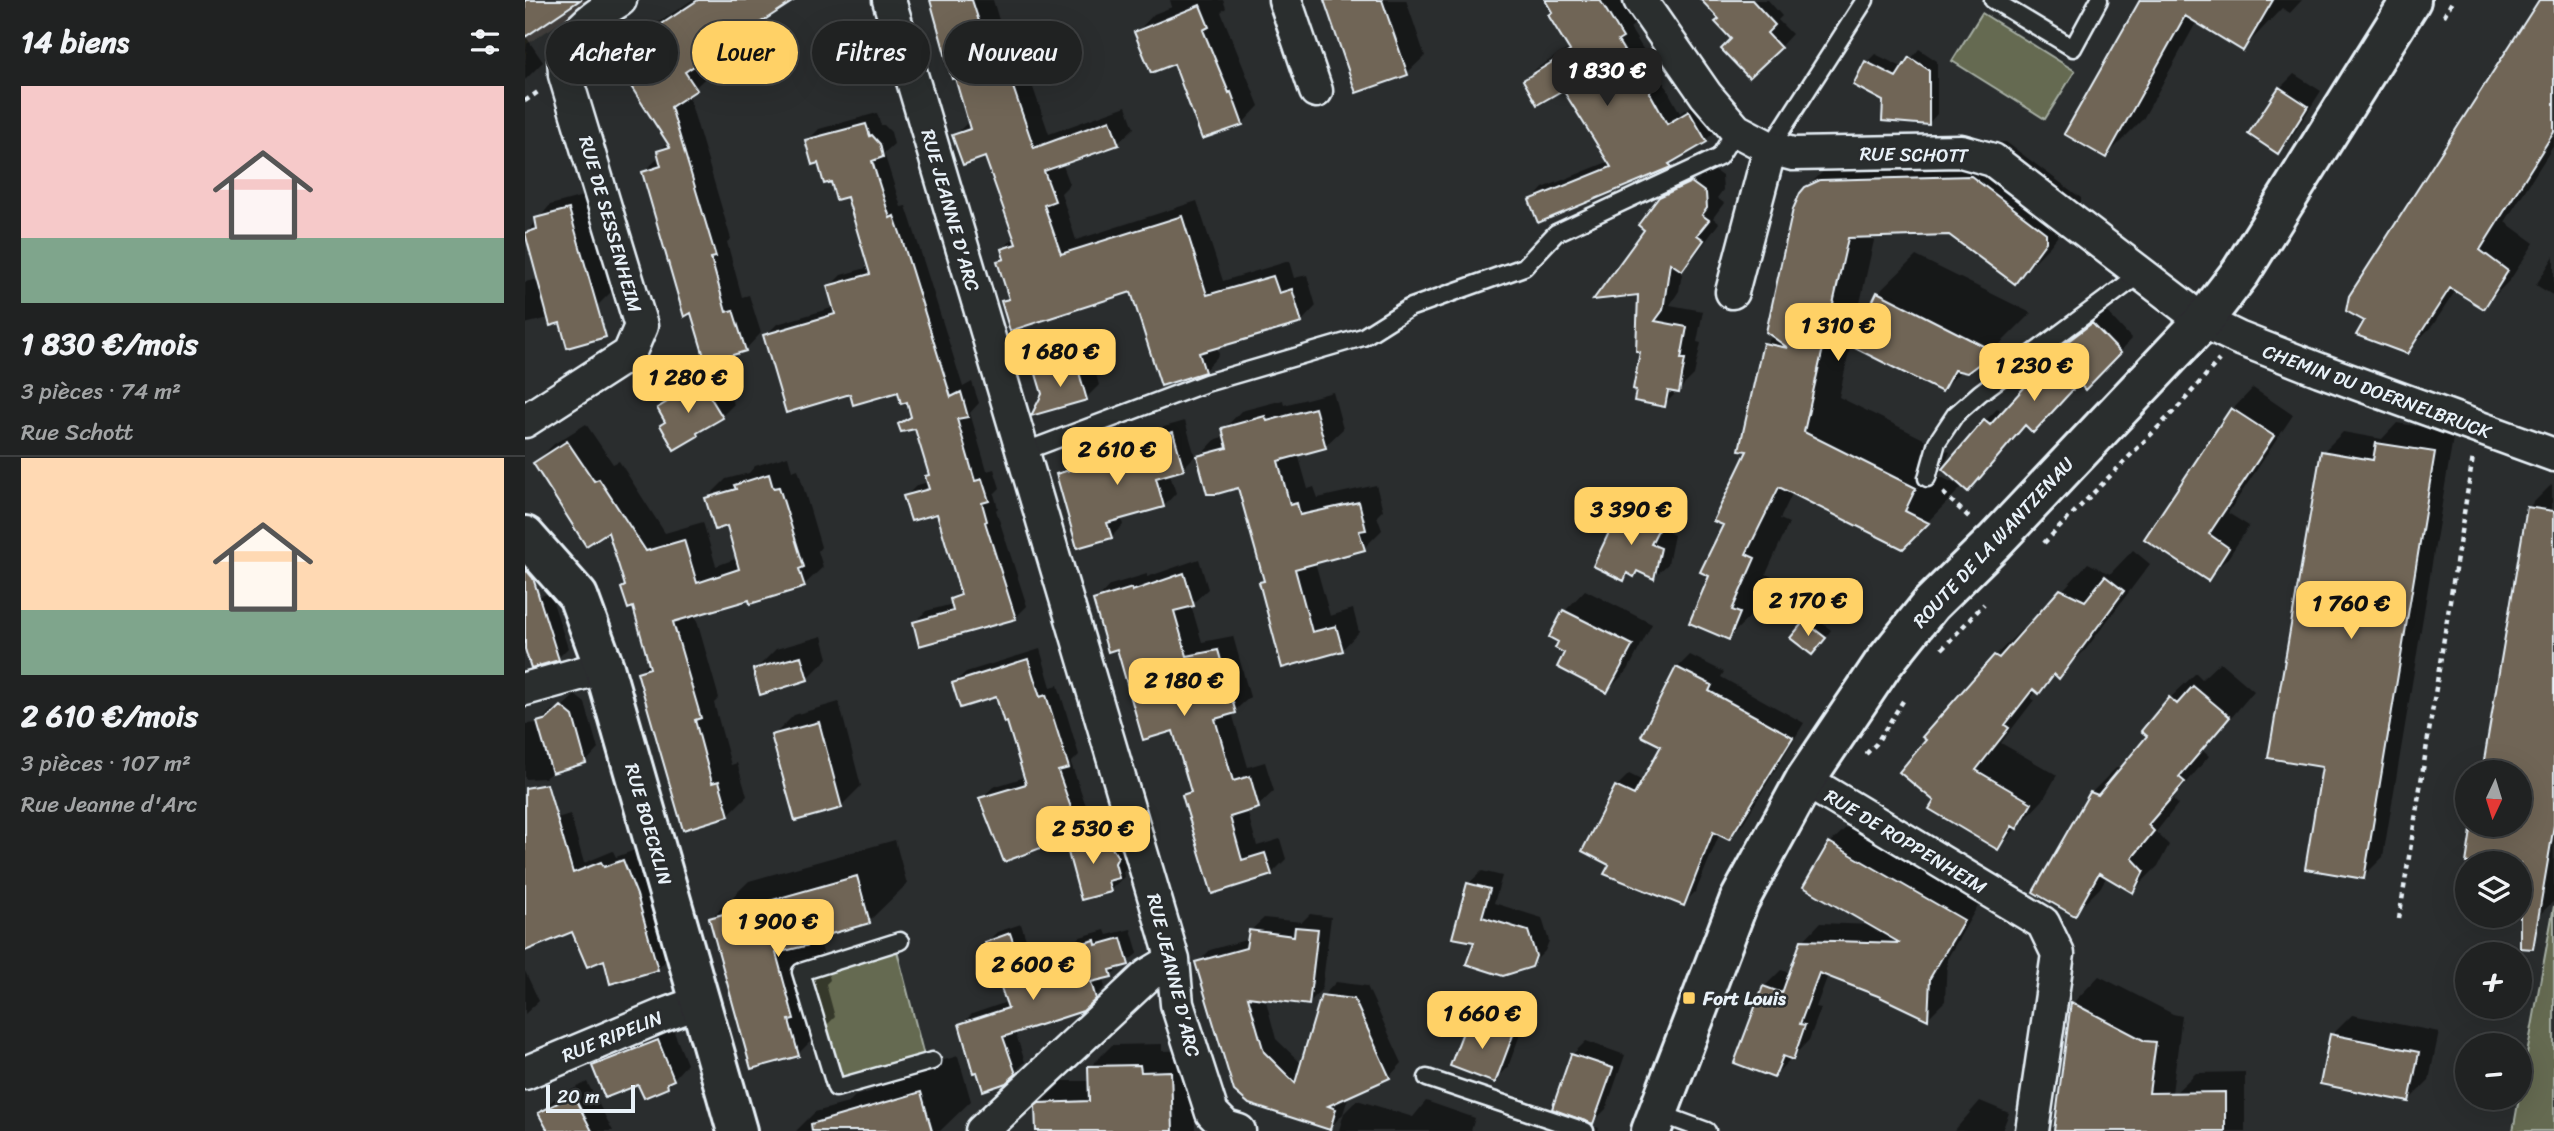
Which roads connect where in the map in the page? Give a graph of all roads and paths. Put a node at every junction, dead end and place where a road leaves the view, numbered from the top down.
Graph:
1 (619, 0) edge
2 (890, 0) edge
3 (1285, 0) edge
4 (1640, 0) edge
5 (1865, 0) edge
6 (1993, 0) edge
7 (2099, 0) edge
8 (2411, 0) edge
9 (1317, 91) dead end
10 (1736, 130) junction
11 (1770, 148) junction
12 (2140, 274) junction
13 (1732, 292) dead end
14 (2203, 321) junction
15 (525, 421) edge
16 (2478, 428) junction
17 (1023, 452) junction
18 (2554, 455) edge
19 (1927, 478) joint
20 (525, 536) edge
21 (1994, 542) junction
22 (604, 667) junction
23 (525, 690) edge
24 (1805, 780) junction
25 (2399, 919) dead end
26 (900, 941) dead end
27 (1173, 960) junction
28 (700, 1002) junction
29 (932, 1061) dead end
30 (525, 1073) edge
31 (1427, 1078) dead end
32 (1655, 1122) edge
33 (737, 1131) edge
34 (982, 1131) edge
35 (1239, 1131) edge
36 (1585, 1131) edge
37 (1707, 1131) edge
38 (2032, 1131) edge

1 - 15 street, RUE DE SESSENHEIM
2 - 17 street, RUE JEANNE D'ARC
3 - 9 street
4 - 10 street, RUE SCHOTT
5 - 11 lane
6 - 7 lane
8 - 14 street, ROUTE DE LA WANTZENAU
10 - 11 street, RUE SCHOTT
10 - 17 lane
11 - 12 street, RUE SCHOTT
11 - 13 street
12 - 14 street, RUE SCHOTT
12 - 19 lane
14 - 16 street, CHEMIN DU DOERNELBRUCK
14 - 21 street, ROUTE DE LA WANTZENAU
16 - 18 street, CHEMIN DU DOERNELBRUCK
16 - 25 path
17 - 27 street, RUE JEANNE D'ARC
19 - 21 path
20 - 22 street, RUE BOECKLIN
21 - 24 street, ROUTE DE LA WANTZENAU
22 - 23 street
22 - 28 street, RUE BOECKLIN
24 - 32 street, ROUTE DE LA WANTZENAU
24 - 38 street, RUE DE ROPPENHEIM
26 - 29 lane
27 - 34 street
27 - 35 street, RUE JEANNE D'ARC
28 - 30 street, RUE RIPELIN
28 - 33 street, RUE BOECKLIN
31 - 36 lane
32 - 37 lane

